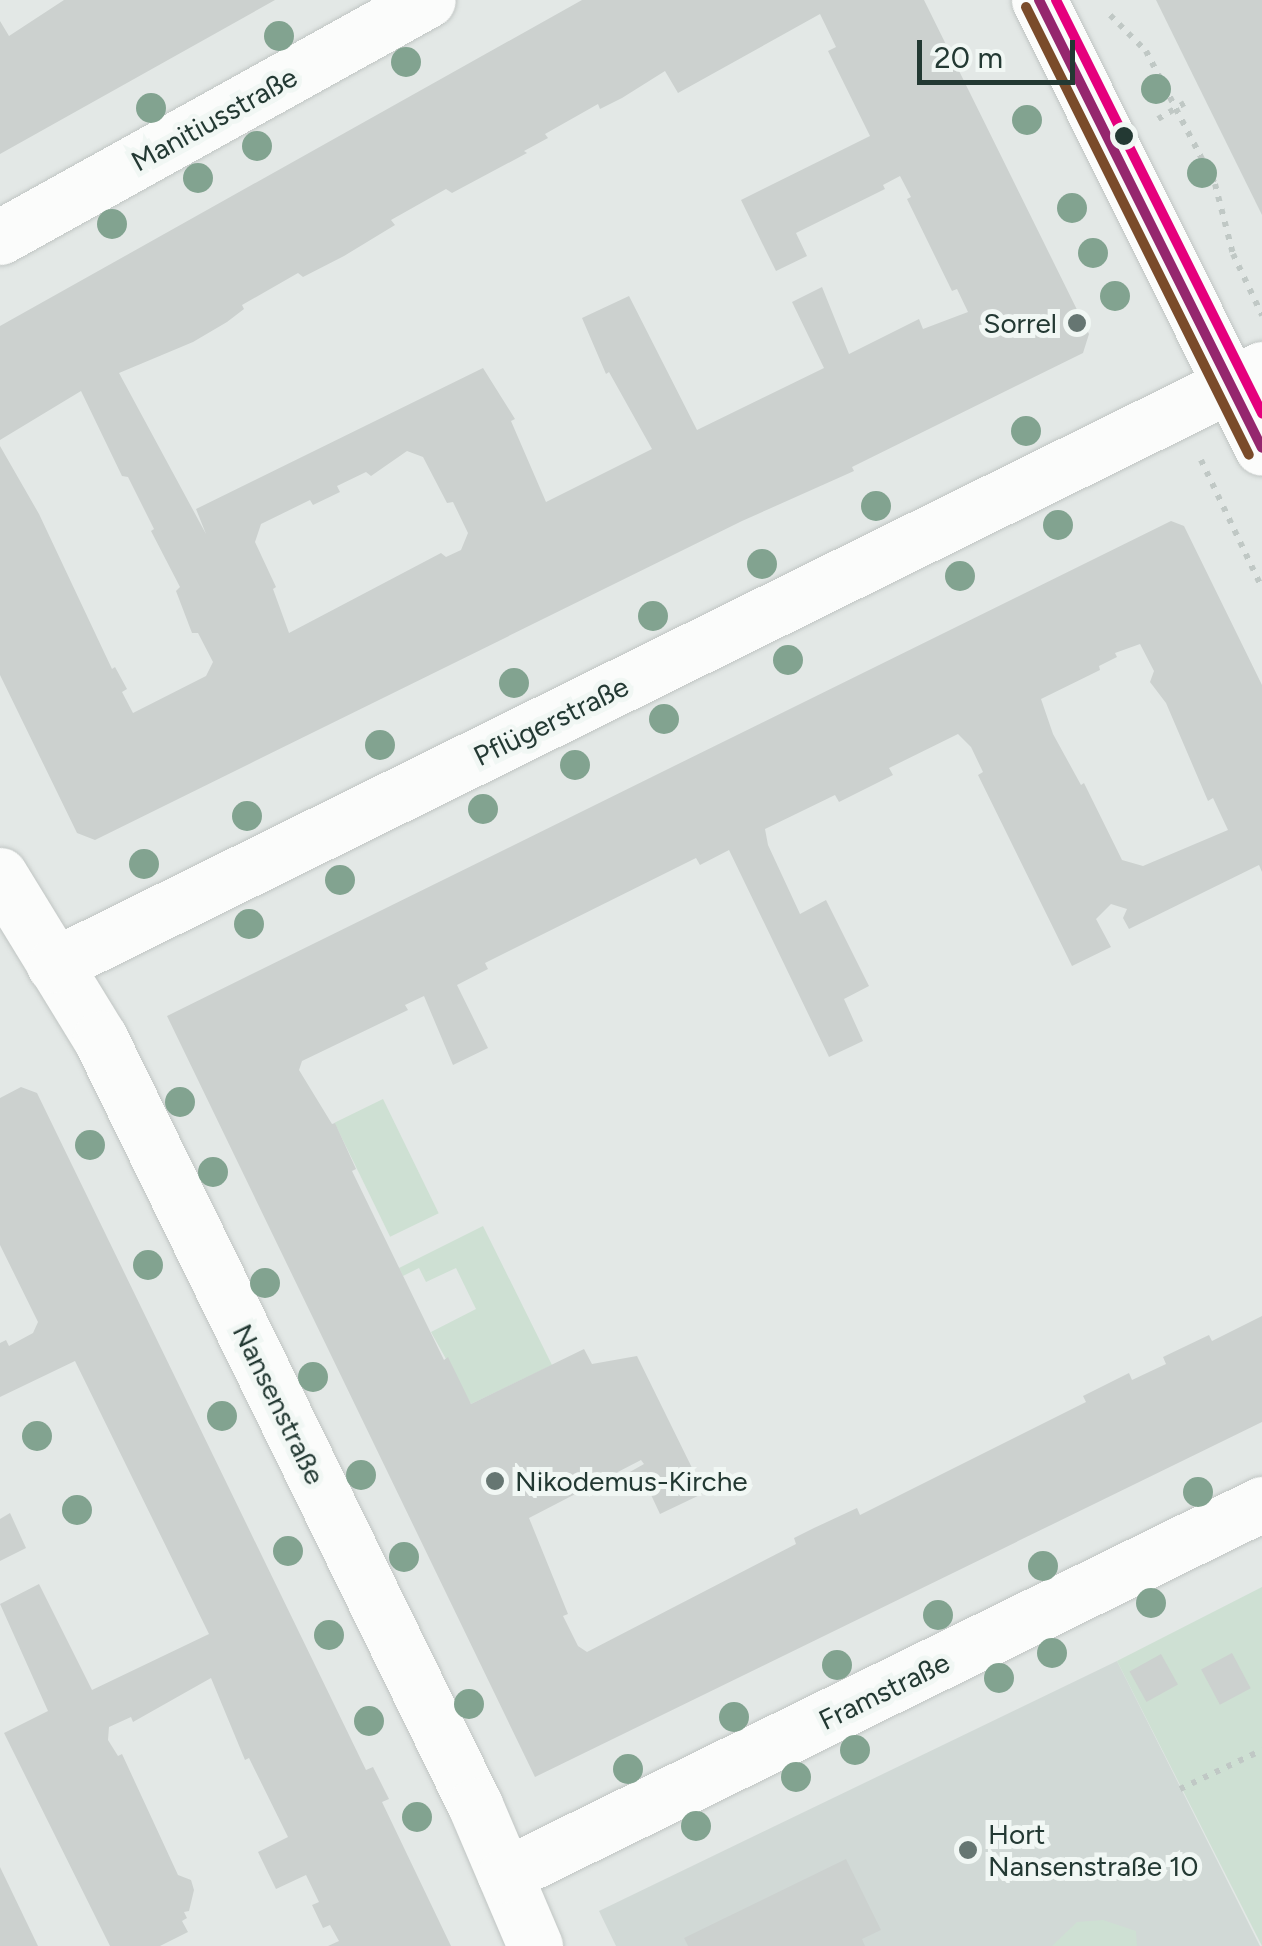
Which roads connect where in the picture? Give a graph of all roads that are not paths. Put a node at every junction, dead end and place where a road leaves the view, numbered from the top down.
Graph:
1 (428, 0) edge
2 (1039, 0) edge
3 (0, 237) edge
4 (1246, 377) edge
5 (1262, 448) edge
6 (0, 876) edge
7 (54, 964) junction
8 (1262, 1504) edge
9 (505, 1876) junction
10 (534, 1946) edge

1 - 3 street, Manitiusstraße
2 - 4 street
4 - 5 street
4 - 7 street, Pflügerstraße
6 - 7 street, Nansenstraße
7 - 9 street, Nansenstraße
8 - 9 street, Framstraße
9 - 10 street, Nansenstraße

